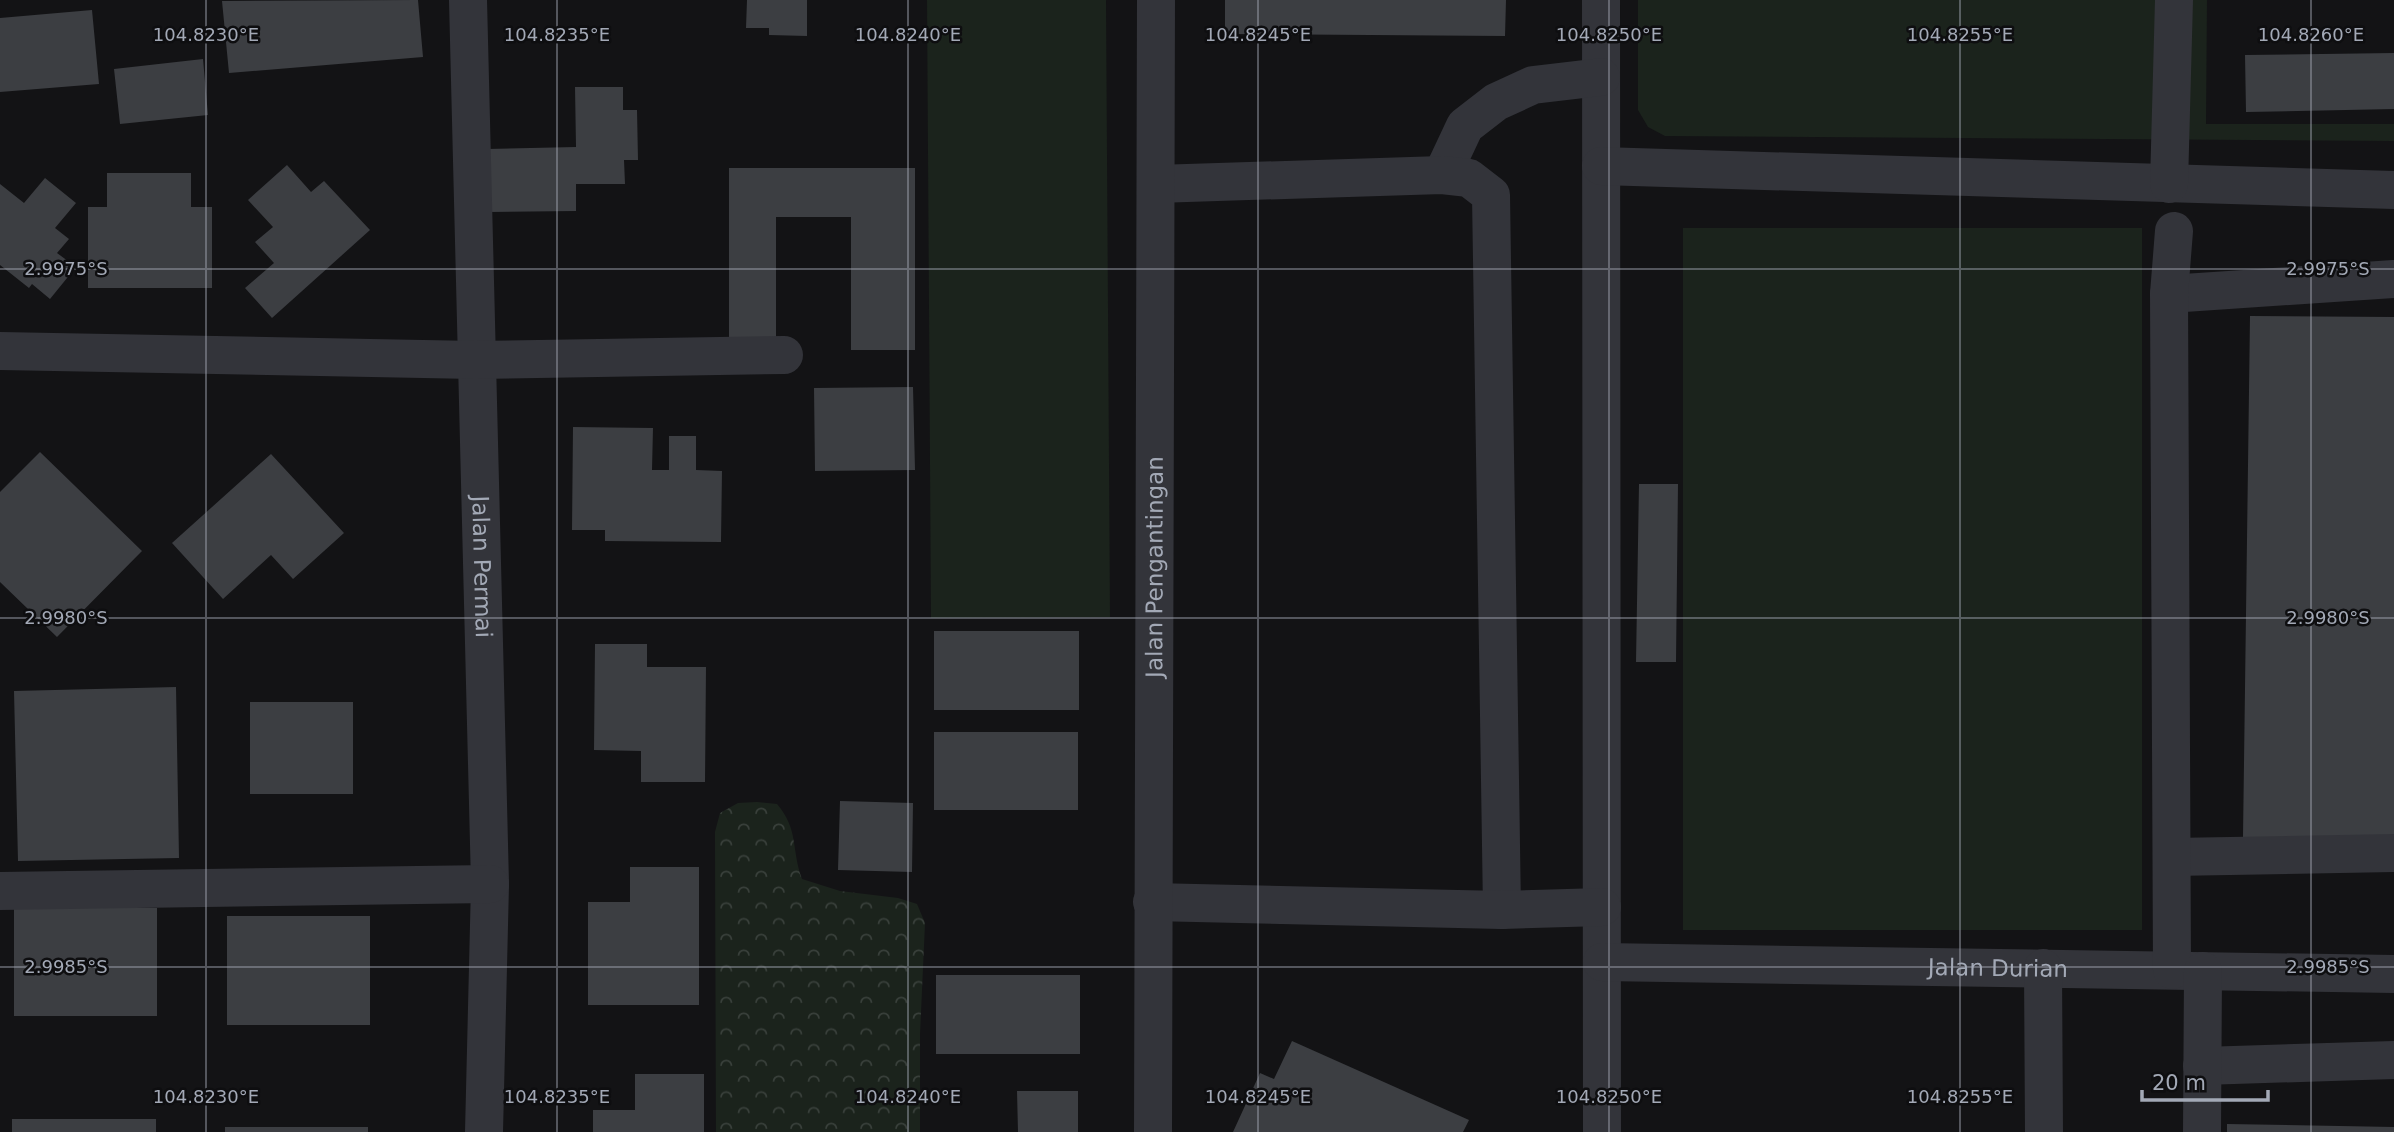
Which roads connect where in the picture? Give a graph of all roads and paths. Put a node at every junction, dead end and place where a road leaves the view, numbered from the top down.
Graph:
1 (468, 0) edge
2 (1156, 0) edge
3 (1601, 0) edge
4 (2174, 0) edge
5 (1601, 77) junction
6 (1601, 166) junction
7 (1442, 175) junction
8 (1156, 184) junction
9 (2169, 184) junction
10 (2394, 190) edge
11 (2175, 231) dead end
12 (2394, 279) edge
13 (2169, 294) junction
14 (0, 351) edge
15 (784, 355) dead end
16 (475, 360) junction
17 (2394, 853) edge
18 (2172, 857) junction
19 (490, 884) junction
20 (0, 891) edge
21 (1152, 902) junction
22 (1602, 906) junction
23 (1502, 910) junction
24 (1602, 962) junction
25 (2043, 968) junction
26 (2188, 970) junction
27 (2394, 974) edge
28 (2394, 1060) edge
29 (2202, 1066) junction
30 (484, 1132) edge
31 (1153, 1132) edge
32 (1602, 1132) edge
33 (2044, 1132) edge
34 (2202, 1132) edge

1 - 16 street, Jalan Permai
2 - 8 street, Jalan Pengantingan
3 - 5 street
4 - 9 street
5 - 6 street
5 - 7 street
6 - 9 street
6 - 22 street
7 - 8 street
7 - 23 street
8 - 21 street, Jalan Pengantingan
9 - 10 street
11 - 13 street
12 - 13 street
13 - 18 street
14 - 16 street
15 - 16 street
16 - 19 street, Jalan Permai
17 - 18 street
18 - 26 street
19 - 20 street
19 - 30 street, Jalan Permai
21 - 23 street
21 - 31 street, Jalan Pengantingan
22 - 23 street
22 - 24 street
24 - 25 street, Jalan Durian
24 - 32 street
25 - 26 street, Jalan Durian
25 - 33 street
26 - 27 street, Jalan Durian
26 - 29 street
28 - 29 street
29 - 34 street

